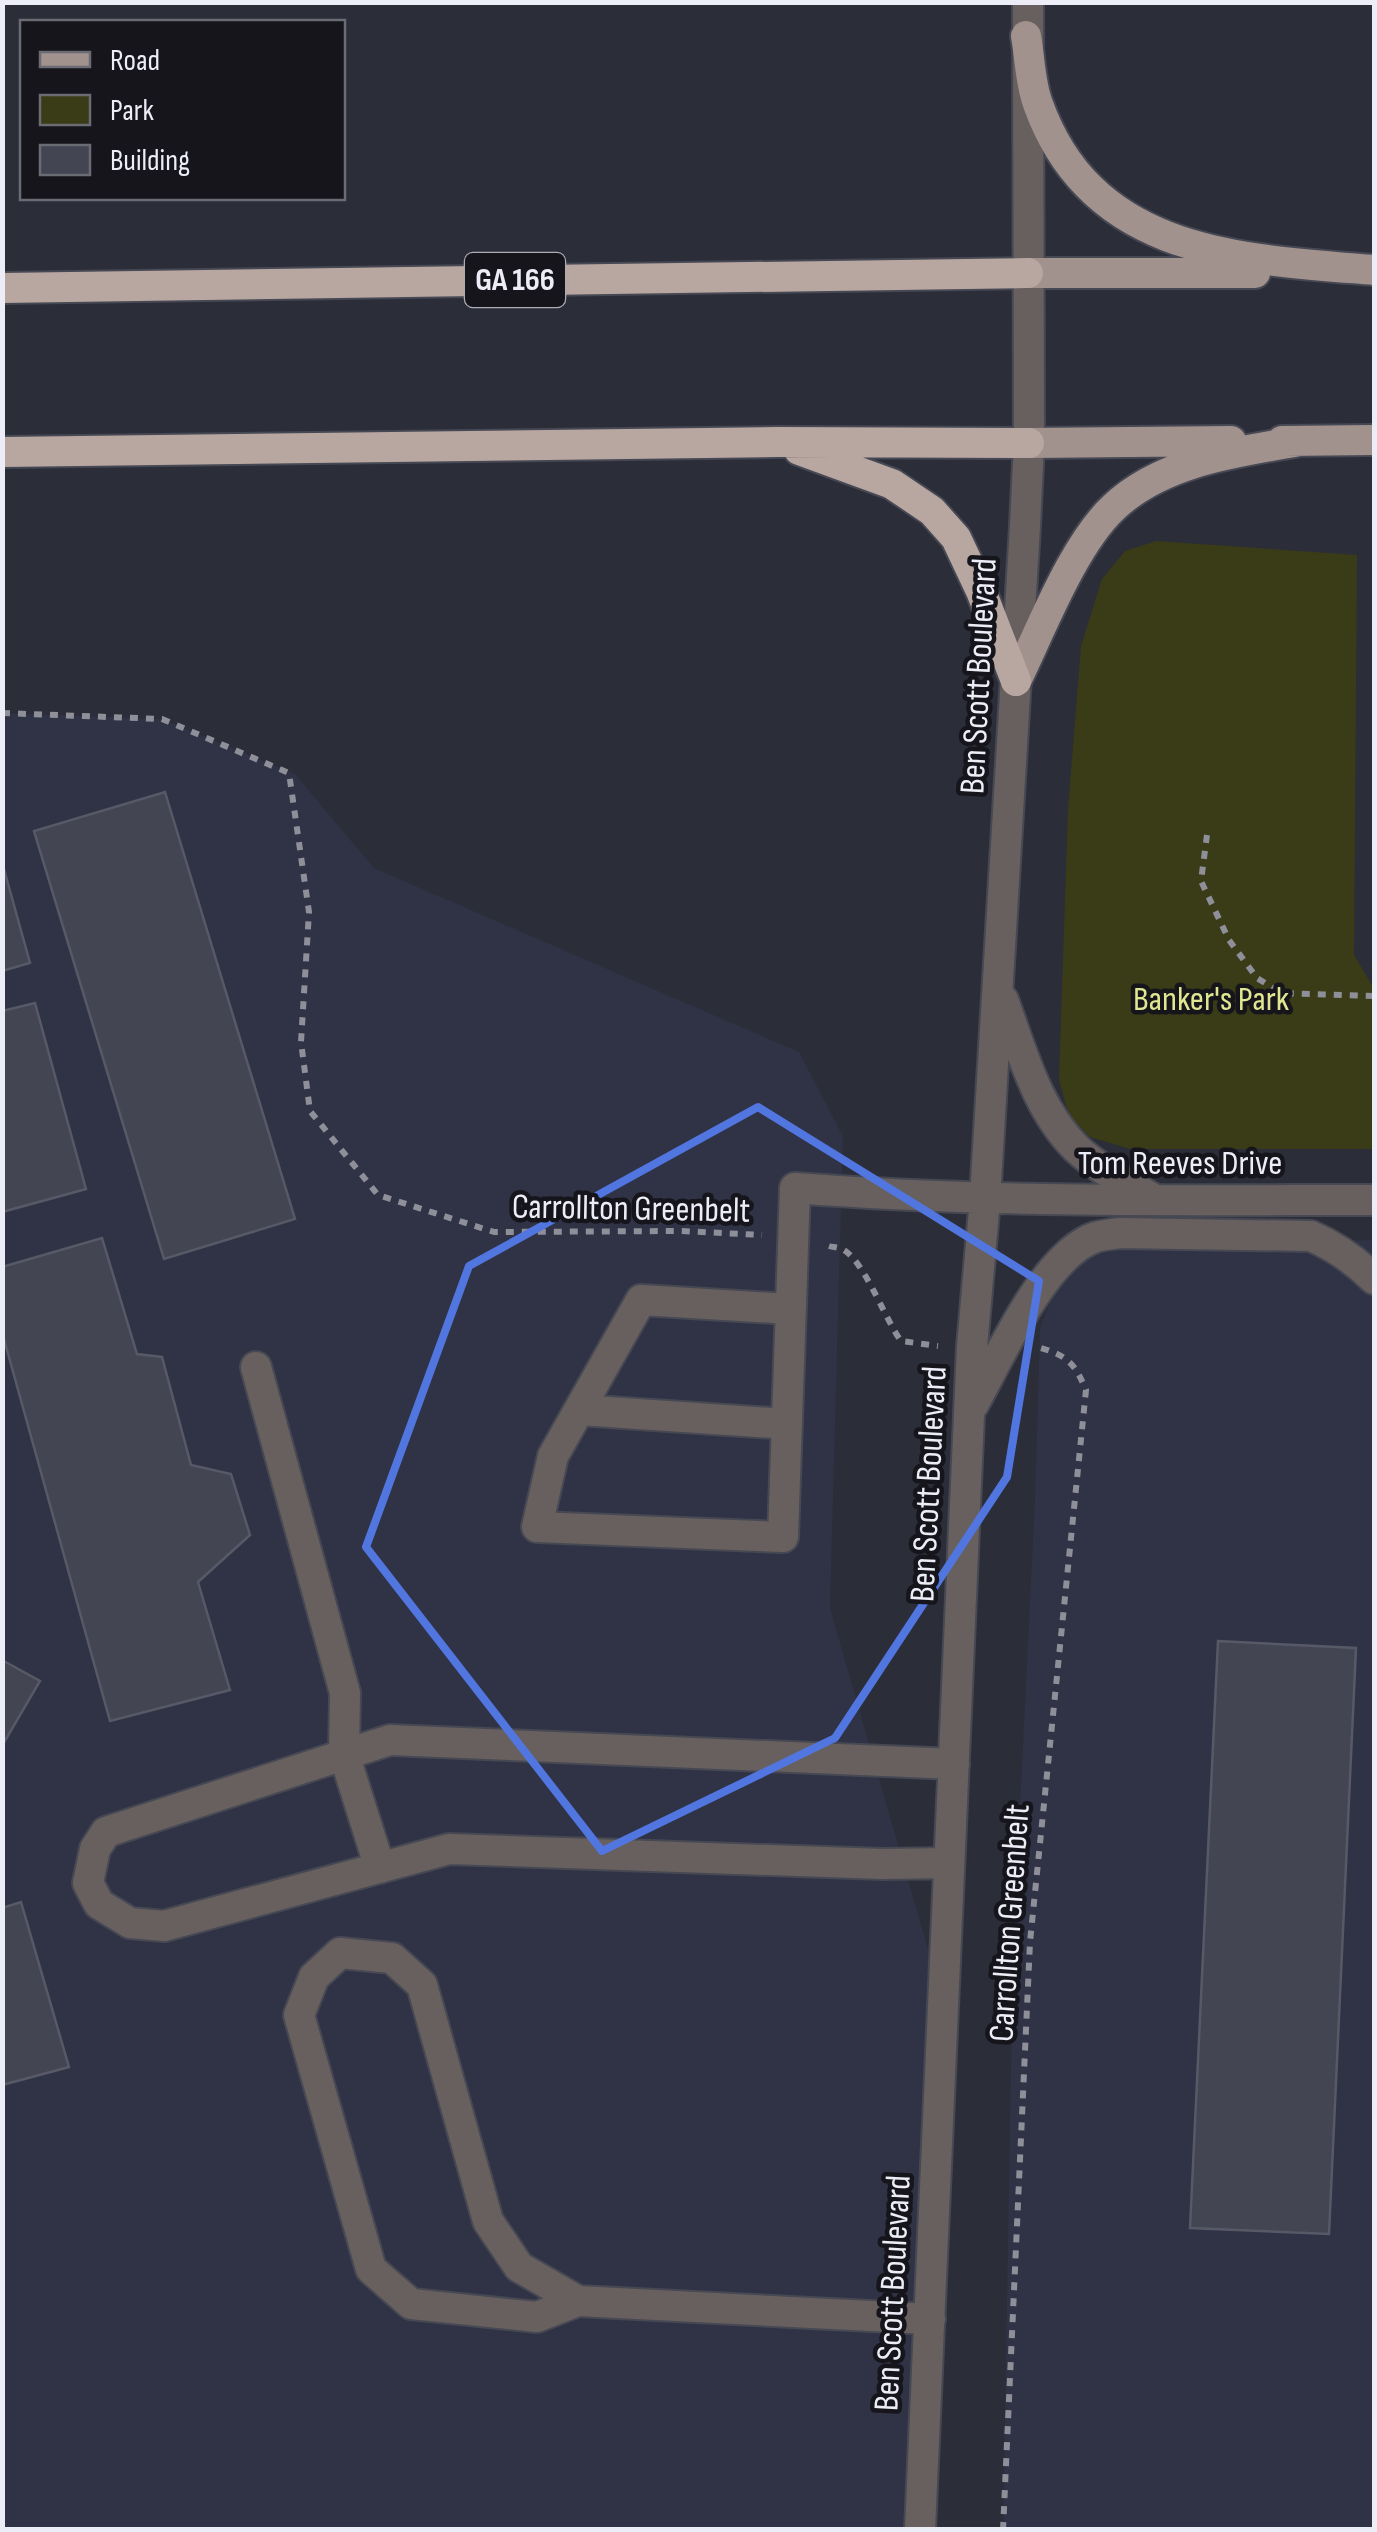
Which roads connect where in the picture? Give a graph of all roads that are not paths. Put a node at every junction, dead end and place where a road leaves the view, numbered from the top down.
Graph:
1 (1028, 2) edge
2 (1026, 36) junction
3 (1374, 271) edge
4 (1028, 273) junction
5 (2, 288) edge
6 (1374, 440) edge
7 (1300, 441) junction
8 (777, 442) junction
9 (1028, 444) junction
10 (2, 452) edge
11 (1016, 681) junction
12 (998, 988) junction
13 (985, 1198) junction
14 (1156, 1200) junction
15 (1374, 1200) edge
16 (1374, 1280) edge
17 (790, 1310) junction
18 (256, 1367) dead end
19 (579, 1410) junction
20 (969, 1412) junction
21 (787, 1424) junction
22 (344, 1754) junction
23 (954, 1764) junction
24 (949, 1863) junction
25 (380, 1868) junction
26 (578, 2301) junction
27 (930, 2318) junction
28 (920, 2530) edge

1 - 2 street, Ben Scott Boulevard
2 - 3 main road
2 - 4 street, Ben Scott Boulevard
3 - 4 main road
4 - 5 highway, GA 166
4 - 9 street, Ben Scott Boulevard
6 - 7 main road
7 - 9 main road
7 - 11 main road
8 - 9 highway
8 - 10 highway
8 - 11 highway
9 - 11 street, Ben Scott Boulevard
11 - 12 street, Ben Scott Boulevard
12 - 13 street, Ben Scott Boulevard
12 - 14 street
13 - 14 street, Tom Reeves Drive
13 - 17 street, Tom Reeves Drive
13 - 20 street, Ben Scott Boulevard
14 - 15 street, Tom Reeves Drive
16 - 20 street
17 - 19 street
17 - 21 street
18 - 22 street
19 - 21 street
19 - 21 street
20 - 23 street, Ben Scott Boulevard
22 - 23 street
22 - 25 street
22 - 25 street
23 - 24 street, Ben Scott Boulevard
24 - 25 street
24 - 27 street, Ben Scott Boulevard
26 - 26 street
26 - 27 street
27 - 28 street, Ben Scott Boulevard

